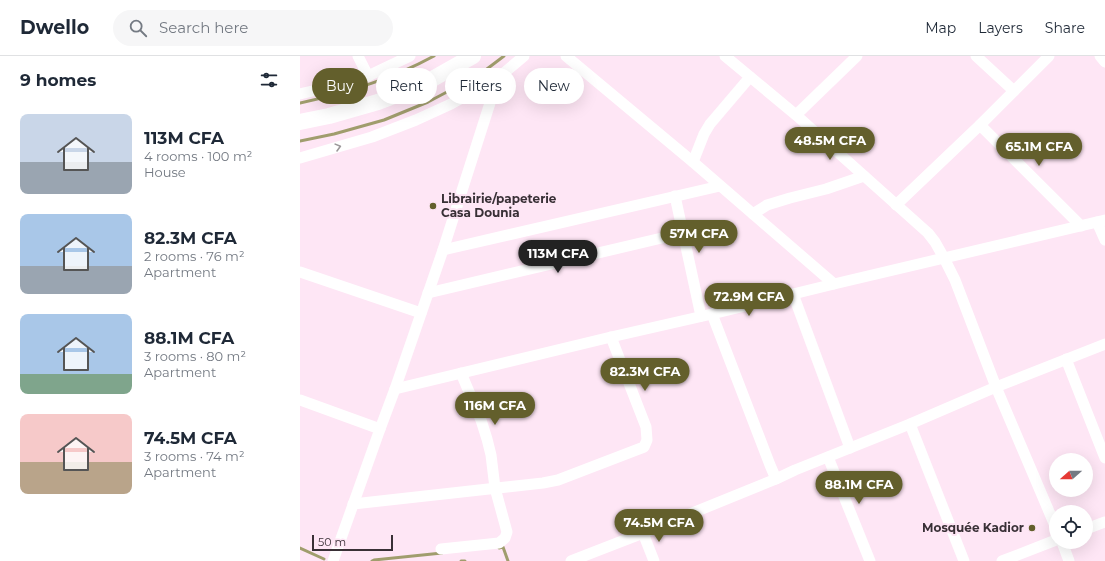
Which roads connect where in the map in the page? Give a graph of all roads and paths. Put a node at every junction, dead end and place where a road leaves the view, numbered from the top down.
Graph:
1 (358, 56) edge
2 (410, 56) edge
3 (473, 56) edge
4 (524, 56) edge
5 (566, 56) edge
6 (725, 56) edge
7 (857, 56) edge
8 (976, 56) edge
9 (1049, 56) edge
10 (1100, 56) edge
11 (1105, 62) edge
12 (364, 68) edge
13 (510, 68) edge
14 (368, 76) edge
15 (750, 77) junction
16 (312, 91) edge
17 (1014, 91) junction
18 (300, 94) edge
19 (451, 104) edge
20 (490, 104) edge
21 (796, 115) junction
22 (300, 122) edge
23 (980, 125) junction
24 (300, 158) edge
25 (693, 162) junction
26 (864, 176) junction
27 (720, 186) junction
28 (675, 196) junction
29 (896, 205) junction
30 (753, 214) junction
31 (1101, 221) edge
32 (1081, 226) junction
33 (683, 233) junction
34 (1105, 240) edge
35 (443, 250) junction
36 (944, 258) junction
37 (300, 272) edge
38 (834, 284) junction
39 (428, 293) junction
40 (794, 294) junction
41 (421, 313) junction
42 (706, 315) junction
43 (611, 337) junction
44 (1105, 344) edge
45 (1066, 359) junction
46 (461, 373) junction
47 (996, 387) junction
48 (395, 388) junction
49 (300, 400) edge
50 (910, 424) junction
51 (380, 429) junction
52 (850, 448) junction
53 (828, 457) junction
54 (1105, 458) edge
55 (776, 479) junction
56 (495, 488) junction
57 (353, 504) junction
58 (1049, 512) edge
59 (1105, 522) edge
60 (1093, 526) edge
61 (643, 533) junction
62 (1049, 543) edge
63 (441, 549) dead end
64 (1065, 549) edge
65 (333, 561) edge
66 (571, 561) edge
67 (654, 561) edge
68 (870, 561) edge
69 (964, 561) edge
70 (1002, 561) edge
71 (1069, 561) edge

1 - 12 street
2 - 14 street
3 - 22 highway
4 - 13 street
5 - 25 street
6 - 15 street
7 - 21 street
8 - 17 street
9 - 17 street
10 - 11 street
15 - 21 street
15 - 25 street
16 - 18 street
17 - 23 street
24 -> 19 street
20 - 35 street
21 - 26 street
23 - 29 street
23 - 32 street
25 - 27 street
26 - 29 street
26 - 30 street
27 - 28 street
27 - 30 street
28 - 33 street
28 - 35 street
29 - 36 street
30 - 38 street
31 - 32 street
31 - 34 street
32 - 36 street
33 - 39 street
33 - 42 street
35 - 39 street
36 - 38 street
36 - 47 street
37 - 41 street
38 - 40 street
39 - 41 street
40 - 42 street
40 - 52 street
41 - 48 street
42 - 43 street
42 - 55 street
43 - 46 street
43 - 56 street
44 - 45 street
45 - 47 street
45 - 54 street
46 - 48 street
46 - 56 street
47 - 50 street
47 - 58 street
48 - 51 street
49 - 51 street
50 - 52 street
50 - 69 street
51 - 57 street
52 - 53 street
53 - 55 street
53 - 68 street
55 - 61 street
56 - 57 street
56 - 63 street
57 - 65 street
59 - 60 street
61 - 66 street
61 - 67 street
62 - 70 street
64 - 71 street

